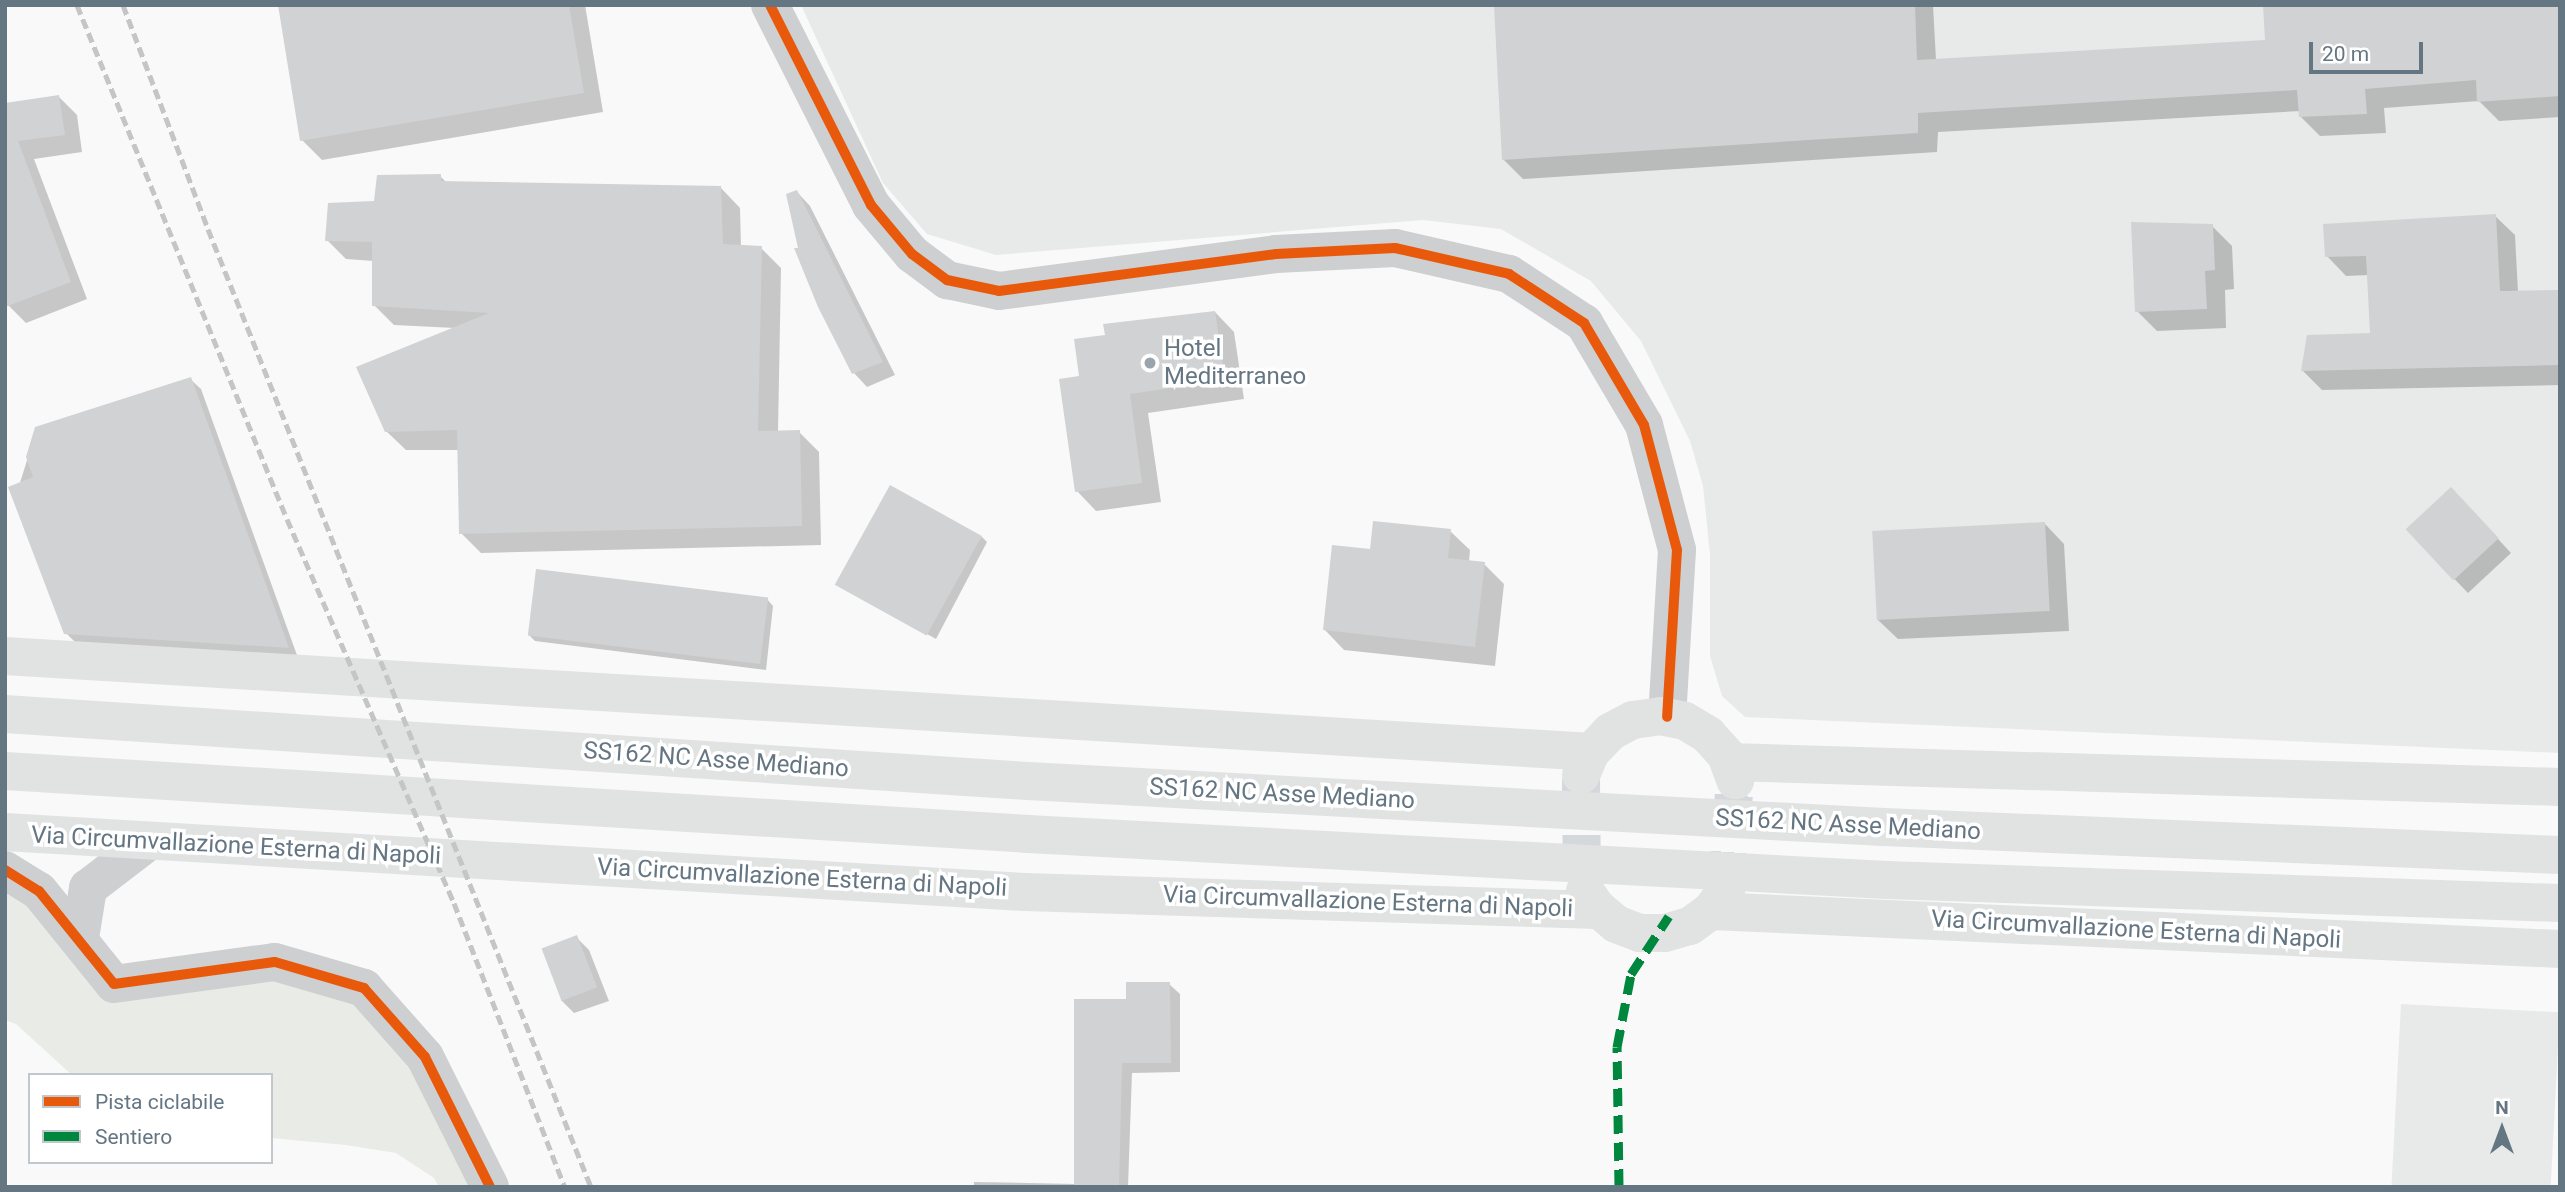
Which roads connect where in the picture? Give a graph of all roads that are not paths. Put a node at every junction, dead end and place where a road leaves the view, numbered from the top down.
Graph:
1 (770, 5) edge
2 (5, 656) edge
3 (5, 714) edge
4 (1667, 718) junction
5 (5, 771) edge
6 (2560, 787) edge
7 (5, 832) edge
8 (148, 842) junction
9 (2560, 855) edge
10 (5, 870) edge
11 (2560, 903) edge
12 (80, 938) junction
13 (2560, 948) edge
14 (490, 1187) edge

1 - 4 street
2 - 4 main road
3 - 9 main road, SS162 NC Asse Mediano
4 - 6 main road
5 - 11 main road
7 - 8 main road, Via Circumvallazione Esterna di Napoli
8 - 12 street
8 - 13 main road, Via Circumvallazione Esterna di Napoli
10 - 12 street
12 - 14 street

